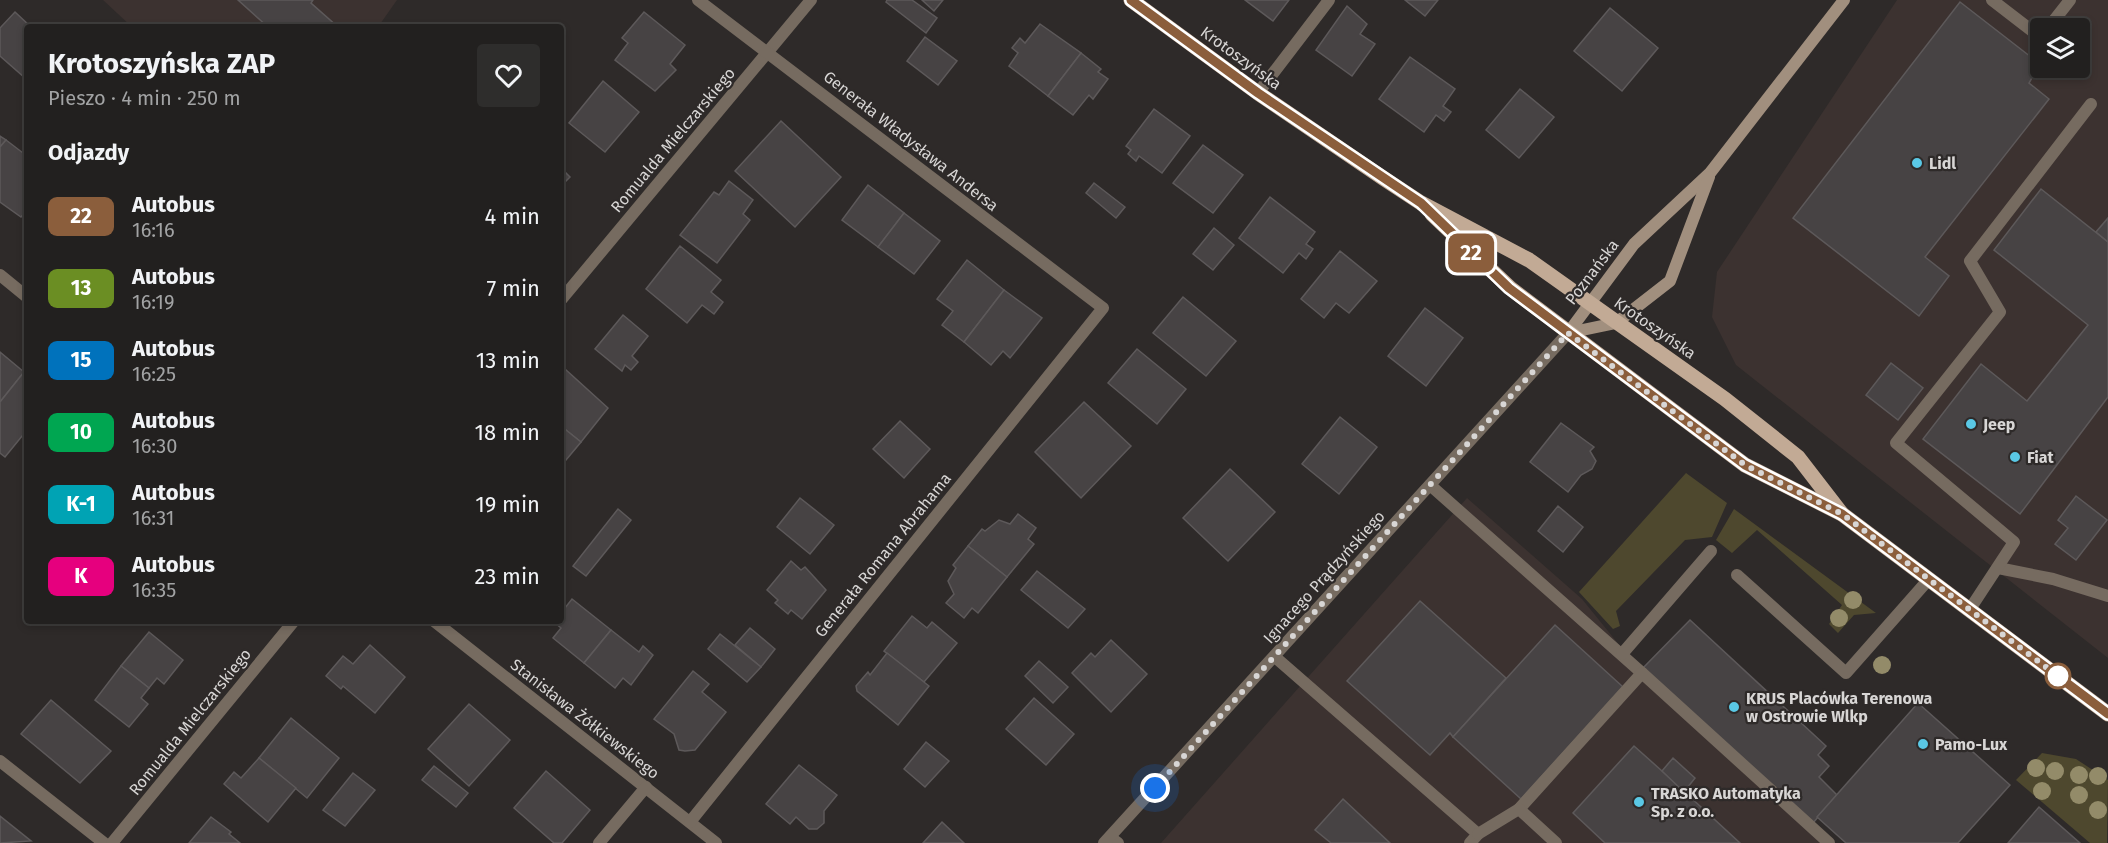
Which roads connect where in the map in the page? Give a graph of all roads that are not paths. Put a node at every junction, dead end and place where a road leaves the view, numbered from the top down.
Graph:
1 (698, 0) edge
2 (811, 0) edge
3 (1131, 0) edge
4 (1329, 0) edge
5 (1844, 0) edge
6 (1992, 0) edge
7 (2070, 0) edge
8 (2056, 18) edge
9 (2030, 29) edge
10 (768, 52) junction
11 (1258, 93) junction
12 (2091, 104) dead end
13 (1710, 173) junction
14 (1421, 203) junction
15 (0, 275) edge
16 (24, 295) edge
17 (564, 296) edge
18 (1589, 303) junction
19 (1103, 308) joint
20 (1616, 323) junction
21 (1568, 333) junction
22 (1430, 485) junction
23 (1842, 514) junction
24 (1711, 551) dead end
25 (1998, 568) junction
26 (1737, 575) dead end
27 (1929, 579) junction
28 (2108, 596) edge
29 (1970, 609) junction
30 (292, 624) edge
31 (438, 624) edge
32 (1622, 654) junction
33 (1275, 657) junction
34 (1642, 673) junction
35 (2108, 714) edge
36 (0, 761) edge
37 (646, 787) junction
38 (1519, 809) junction
39 (690, 822) junction
40 (1474, 838) edge
41 (1111, 841) edge
42 (104, 843) edge
43 (112, 843) edge
44 (599, 843) edge
45 (716, 843) edge
46 (1556, 843) edge
47 (1829, 843) edge

1 - 10 street, Generała Władysława Andersa
2 - 10 street, Romualda Mielczarskiego
3 - 11 main road, Krotoszyńska
4 - 11 street
5 - 13 main road, Poznańska
6 - 9 street
7 - 8 street
10 - 17 street, Romualda Mielczarskiego
10 - 19 street, Generała Władysława Andersa
11 - 14 main road, Krotoszyńska
12 - 25 street
13 - 18 main road, Poznańska
13 - 20 main road, Poznańska
14 - 18 main road, Krotoszyńska
14 - 21 main road, Krotoszyńska
15 - 16 street
18 - 20 main road, Krotoszyńska
18 - 21 main road, Poznańska
19 - 39 street, Generała Romana Abrahama
20 - 21 main road, Poznańska
20 - 23 main road, Krotoszyńska
21 - 22 street, Ignacego Prądzyńskiego
21 - 23 main road, Krotoszyńska
22 - 32 street
22 - 33 street, Ignacego Prądzyńskiego
23 - 27 main road, Krotoszyńska
24 - 32 street
25 - 28 street
25 - 29 street
26 - 27 street
27 - 29 main road, Krotoszyńska
29 - 35 main road, Krotoszyńska
30 - 43 street, Romualda Mielczarskiego
31 - 37 street, Stanisława Żółkiewskiego
32 - 34 street
33 - 40 street
33 - 41 street, Ignacego Prądzyńskiego
34 - 38 street
34 - 47 street
36 - 42 street
37 - 39 street, Stanisława Żółkiewskiego
37 - 44 street
38 - 40 street
38 - 46 street
39 - 45 street, Stanisława Żółkiewskiego

